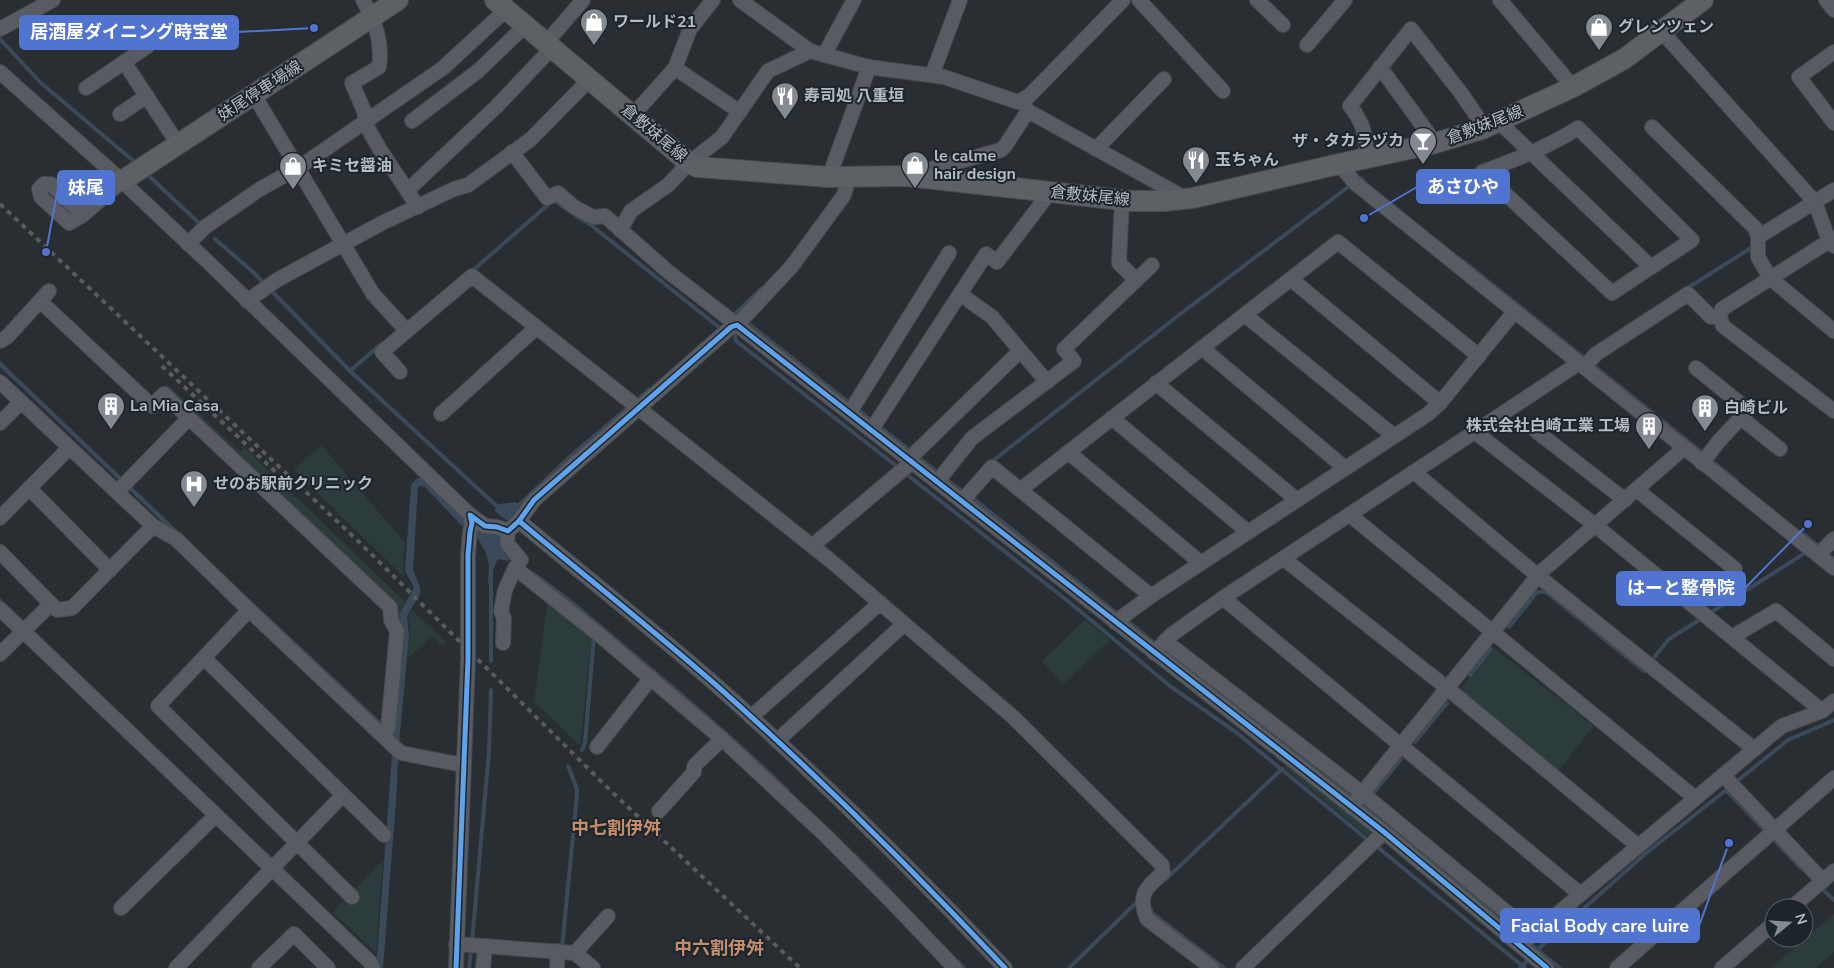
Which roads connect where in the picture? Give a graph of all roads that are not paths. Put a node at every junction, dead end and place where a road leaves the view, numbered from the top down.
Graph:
1 (53, 0) edge
2 (398, 0) edge
3 (583, 0) edge
4 (713, 0) edge
5 (740, 0) edge
6 (854, 0) edge
7 (960, 0) edge
8 (1124, 0) edge
9 (1139, 0) edge
10 (1257, 0) edge
11 (1345, 0) edge
12 (1500, 0) edge
13 (1703, 0) edge
14 (1826, 0) edge
15 (501, 5) edge
16 (368, 8) edge
17 (1834, 10) edge
18 (526, 25) junction
19 (1283, 25) dead end
20 (0, 28) edge
21 (1662, 32) junction
22 (549, 45) junction
23 (1307, 45) dead end
24 (148, 46) dead end
25 (810, 51) junction
26 (1834, 52) edge
27 (824, 55) junction
28 (124, 62) junction
29 (869, 67) junction
30 (1380, 67) junction
31 (675, 68) junction
32 (0, 72) edge
33 (932, 75) junction
34 (1164, 79) dead end
35 (590, 80) junction
36 (1573, 87) junction
37 (86, 88) dead end
38 (1223, 91) dead end
39 (254, 95) junction
40 (147, 96) junction
41 (1025, 106) junction
42 (740, 112) junction
43 (120, 114) dead end
44 (633, 115) junction
45 (412, 121) dead end
46 (365, 123) junction
47 (1834, 123) edge
48 (1485, 124) junction
49 (1652, 127) dead end
50 (1431, 139) junction
51 (178, 144) junction
52 (1096, 149) junction
53 (512, 152) junction
54 (1532, 153) junction
55 (1366, 158) junction
56 (689, 163) junction
57 (1339, 164) junction
58 (298, 168) junction
59 (907, 176) junction
60 (829, 177) junction
61 (849, 177) junction
62 (122, 181) junction
63 (408, 190) junction
64 (1834, 190) edge
65 (1050, 192) junction
66 (1180, 199) junction
67 (1122, 200) junction
68 (1817, 204) junction
69 (418, 207) junction
70 (83, 215) dead end
71 (620, 230) junction
72 (1758, 241) junction
73 (1832, 242) edge
74 (188, 244) junction
75 (344, 244) junction
76 (948, 253) dead end
77 (1152, 265) dead end
78 (1651, 267) junction
79 (1770, 278) junction
80 (1291, 279) junction
81 (1136, 280) junction
82 (960, 294) junction
83 (247, 300) junction
84 (1515, 311) junction
85 (1245, 315) junction
86 (1720, 317) junction
87 (736, 321) junction
88 (403, 327) junction
89 (537, 327) junction
90 (1834, 331) edge
91 (0, 341) edge
92 (1202, 348) junction
93 (1020, 351) junction
94 (1478, 356) junction
95 (1585, 363) junction
96 (1696, 368) dead end
97 (400, 372) dead end
98 (0, 382) edge
99 (1046, 382) junction
100 (1156, 383) junction
101 (21, 402) junction
102 (1440, 403) junction
103 (634, 405) junction
104 (852, 408) junction
105 (1834, 411) edge
106 (441, 414) dead end
107 (189, 418) junction
108 (1112, 418) junction
109 (1741, 418) junction
110 (0, 423) edge
111 (874, 426) junction
112 (1536, 431) dead end
113 (1475, 432) junction
114 (1394, 436) junction
115 (69, 448) junction
116 (1684, 448) junction
117 (1780, 449) dead end
118 (1068, 452) junction
119 (1706, 459) junction
120 (908, 462) junction
121 (1345, 468) junction
122 (1414, 472) junction
123 (940, 478) junction
124 (123, 487) junction
125 (29, 488) junction
126 (1020, 490) junction
127 (1637, 490) junction
128 (965, 497) junction
129 (1297, 500) junction
130 (1624, 500) junction
131 (1350, 515) junction
132 (0, 518) edge
133 (519, 521) junction
134 (471, 523) junction
135 (153, 526) junction
136 (1596, 526) junction
137 (503, 529) junction
138 (1248, 532) junction
139 (812, 546) junction
140 (1824, 548) edge
141 (0, 552) edge
142 (1284, 559) junction
143 (1201, 563) junction
144 (516, 568) junction
145 (1834, 568) edge
146 (1735, 569) dead end
147 (110, 570) junction
148 (1538, 576) junction
149 (1151, 596) junction
150 (1224, 598) junction
151 (880, 603) junction
152 (51, 604) junction
153 (0, 609) edge
154 (249, 610) junction
155 (1120, 619) junction
156 (904, 624) junction
157 (26, 629) junction
158 (1492, 632) junction
159 (1732, 637) junction
160 (503, 643) dead end
161 (1160, 647) junction
162 (0, 654) edge
163 (204, 658) junction
164 (1834, 659) edge
165 (651, 678) junction
166 (1446, 688) junction
167 (1834, 701) edge
168 (1822, 711) junction
169 (751, 717) junction
170 (390, 738) junction
171 (722, 739) junction
172 (777, 741) junction
173 (1400, 746) junction
174 (597, 747) dead end
175 (1754, 749) junction
176 (463, 765) junction
177 (1834, 778) edge
178 (1729, 781) junction
179 (342, 795) junction
180 (1695, 798) junction
181 (1356, 800) junction
182 (659, 811) dead end
183 (216, 815) junction
184 (1384, 832) junction
185 (1771, 833) junction
186 (384, 835) dead end
187 (297, 842) junction
188 (1638, 846) junction
189 (274, 866) junction
190 (1834, 871) edge
191 (1820, 883) junction
192 (1580, 894) junction
193 (352, 897) dead end
194 (1803, 898) edge
195 (121, 908) dead end
196 (608, 916) dead end
197 (1764, 932) edge
198 (1526, 940) junction
199 (471, 945) junction
200 (569, 951) junction
201 (176, 968) edge
202 (259, 968) edge
203 (328, 968) edge
204 (373, 968) edge
205 (456, 968) edge
206 (483, 968) edge
207 (557, 968) edge
208 (593, 968) edge
209 (955, 968) edge
210 (1005, 968) edge
211 (1212, 968) edge
212 (1244, 968) edge
213 (1546, 968) edge
214 (1617, 968) edge
215 (1722, 968) edge

1 - 20 street
2 - 16 main road, 妹尾停車場線
3 - 22 street
4 - 31 street
5 - 25 street
6 - 27 street
7 - 33 street
8 - 41 street
9 - 38 street
10 - 19 street
11 - 23 street
12 - 36 street
13 - 21 main road, 倉敷妹尾線
14 - 17 street
15 - 18 main road, 倉敷妹尾線
15 - 46 street
16 - 39 main road, 妹尾停車場線
16 - 46 street
18 - 22 main road, 倉敷妹尾線
18 - 45 street
21 - 36 main road, 倉敷妹尾線
21 - 68 street
22 - 35 main road, 倉敷妹尾線
22 - 63 street
24 - 28 street
25 - 27 street
25 - 42 street
26 - 47 street
27 - 29 street
28 - 37 street
28 - 40 street
29 - 33 street
29 - 60 street
30 - 48 street
30 - 50 street
30 - 55 street
31 - 42 street
31 - 44 street
32 - 62 street
33 - 41 street
34 - 52 street
35 - 44 main road, 倉敷妹尾線
35 - 53 street
36 - 48 main road, 倉敷妹尾線
39 - 51 main road, 妹尾停車場線
39 - 58 street
40 - 43 street
40 - 51 street
41 - 52 street
41 - 59 street
42 - 56 street
44 - 56 main road, 倉敷妹尾線
46 - 58 street
46 - 63 street
48 - 50 main road, 倉敷妹尾線
48 - 54 street
49 - 72 street
50 - 55 main road, 倉敷妹尾線
51 - 62 main road, 妹尾停車場線
52 - 66 street
53 - 69 street
53 - 71 street
54 - 78 street
54 - 78 street
54 - 78 street
55 - 57 main road, 倉敷妹尾線
56 - 60 main road, 倉敷妹尾線
56 - 71 street
57 - 66 main road, 倉敷妹尾線
57 - 84 street
58 - 74 street
58 - 75 street
59 - 61 main road, 倉敷妹尾線
59 - 65 main road, 倉敷妹尾線
60 - 61 main road, 倉敷妹尾線
61 - 87 street
62 - 70 street
62 - 74 street
63 - 69 street
64 - 68 street
65 - 67 main road, 倉敷妹尾線
65 - 82 street
66 - 67 main road, 倉敷妹尾線
67 - 81 street
68 - 72 street
68 - 73 street
69 - 75 street
71 - 87 street
72 - 79 street
73 - 79 street
74 - 83 street
75 - 83 street
75 - 88 street
76 - 104 street
77 - 81 street
79 - 86 street
79 - 90 street
80 - 85 street
80 - 94 street
80 - 102 street
81 - 99 street
82 - 93 street
82 - 111 street
83 - 134 street
84 - 94 street
84 - 95 street
85 - 92 street
85 - 114 street
86 - 95 street
86 - 105 street
87 - 103 street
87 - 104 street
88 - 89 street
88 - 97 street
89 - 103 street
89 - 106 street
91 - 107 street
92 - 100 street
92 - 121 street
93 - 99 street
93 - 120 street
94 - 102 street
95 - 113 street
95 - 116 street
96 - 109 street
98 - 101 street
99 - 123 street
100 - 108 street
100 - 129 street
101 - 110 street
101 - 115 street
102 - 114 street
103 - 133 street
103 - 139 street
104 - 111 street
107 - 124 street
107 - 170 street
108 - 118 street
108 - 138 street
109 - 117 street
109 - 119 street
111 - 120 street
112 - 130 street
113 - 122 street
113 - 136 street
114 - 121 street
115 - 124 street
115 - 125 street
116 - 119 street
116 - 127 street
118 - 126 street
118 - 143 street
119 - 140 street
120 - 123 street
120 - 139 street
121 - 129 street
122 - 131 street
122 - 148 street
123 - 128 street
124 - 135 street
125 - 132 street
125 - 147 street
126 - 128 street
126 - 149 street
127 - 130 street
127 - 146 street
128 - 155 street
129 - 138 street
130 - 136 street
131 - 142 street
131 - 158 street
133 - 137 street
133 - 169 street
134 - 137 street
134 - 176 street
135 - 147 street
135 - 154 street
136 - 148 street
136 - 159 street
137 - 144 street
138 - 143 street
139 - 151 street
140 - 145 street
141 - 152 street
142 - 150 street
142 - 166 street
143 - 149 street
144 - 160 street
144 - 165 street
147 - 152 street
148 - 158 street
148 - 175 street
149 - 155 street
150 - 161 street
150 - 173 street
151 - 156 street
151 - 169 street
152 - 157 street
153 - 157 street
154 - 163 street
154 - 170 street
155 - 161 street
156 - 172 street
156 - 211 street
157 - 162 street
157 - 183 street
158 - 166 street
158 - 180 street
159 - 164 street
159 - 168 street
161 - 181 street
163 - 179 street
163 - 187 street
165 - 171 street
165 - 174 street
166 - 173 street
166 - 188 street
167 - 168 street
168 - 175 street
169 - 172 street
170 - 176 street
171 - 182 street
171 - 209 street
172 - 210 street
173 - 181 street
173 - 192 street
175 - 178 street
176 - 199 street
177 - 185 street
178 - 180 street
178 - 185 street
179 - 186 street
179 - 187 street
180 - 188 street
181 - 184 street
181 - 198 street
183 - 189 street
183 - 195 street
184 - 198 street
184 - 212 street
185 - 191 street
185 - 214 street
187 - 189 street
187 - 193 street
188 - 192 street
189 - 201 street
189 - 204 street
190 - 191 street
191 - 194 street
192 - 198 street
196 - 200 street
197 - 215 street
198 - 213 street
199 - 200 street
199 - 205 street
199 - 206 street
200 - 207 street
200 - 208 street
202 - 203 street

